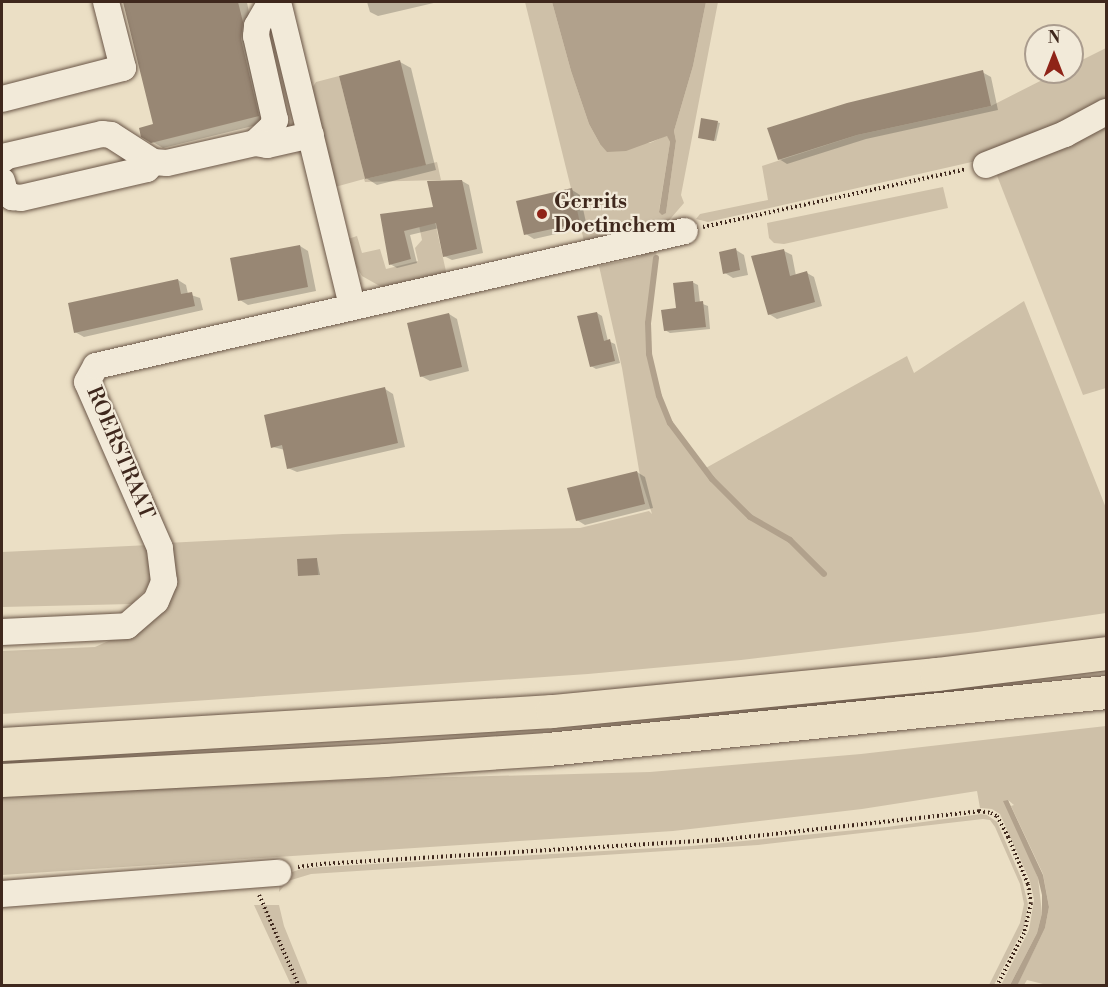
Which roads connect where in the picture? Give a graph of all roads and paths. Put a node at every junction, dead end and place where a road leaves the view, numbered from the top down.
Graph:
1 (106, 2) edge
2 (271, 2) edge
3 (278, 2) edge
4 (2, 99) edge
5 (1107, 112) edge
6 (311, 135) junction
7 (255, 143) junction
8 (2, 160) edge
9 (153, 162) junction
10 (986, 165) joint
11 (2, 181) edge
12 (685, 231) joint
13 (352, 306) junction
14 (2, 632) edge
15 (1107, 637) edge
16 (1107, 653) edge
17 (936, 674) junction
18 (1107, 692) edge
19 (1107, 697) edge
20 (1049, 699) junction
21 (2, 744) edge
22 (2, 780) edge
23 (278, 873) joint
24 (250, 875) junction
25 (2, 894) edge
26 (299, 986) edge
27 (997, 986) edge

1 - 4 street
2 - 7 street
3 - 6 street
5 - 10 street
6 - 7 street
6 - 13 street
7 - 9 street
8 - 9 street
9 - 11 street
10 - 12 path
12 - 13 street, ROERSTRAAT
13 - 14 street, ROERSTRAAT
15 - 17 highway
16 - 17 highway
17 - 21 highway
18 - 20 highway
19 - 20 highway
20 - 22 highway
23 - 24 street
23 - 27 path
24 - 25 street
24 - 26 path

